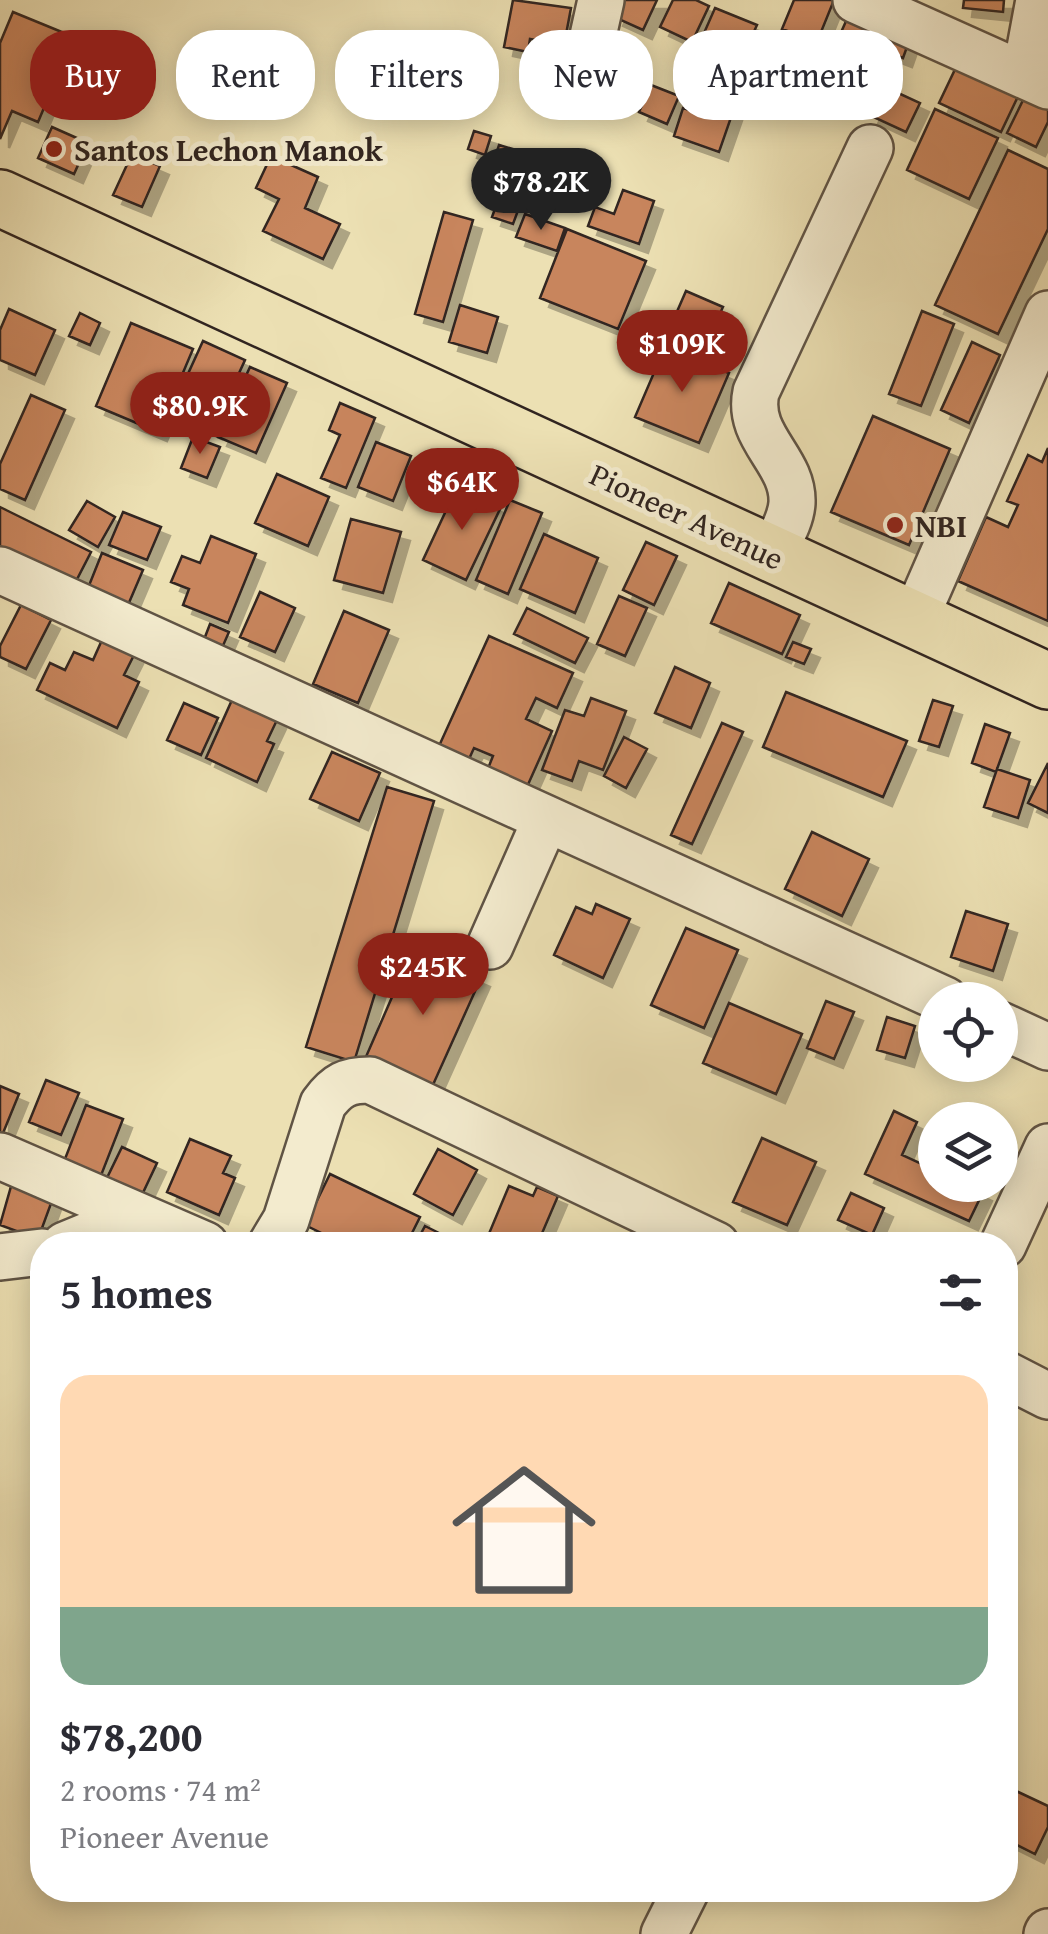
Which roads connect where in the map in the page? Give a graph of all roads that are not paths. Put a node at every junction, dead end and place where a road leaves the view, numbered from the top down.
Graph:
1 (600, 0) edge
2 (1038, 0) edge
3 (879, 5) edge
4 (594, 30) edge
5 (1036, 80) edge
6 (870, 148) dead end
7 (0, 198) edge
8 (1048, 314) edge
9 (772, 555) junction
10 (0, 570) edge
11 (914, 621) junction
12 (1048, 681) edge
13 (546, 819) junction
14 (490, 946) dead end
15 (918, 988) edge
16 (1018, 1033) edge
17 (1048, 1047) edge
18 (1048, 1147) edge
19 (0, 1156) edge
20 (133, 1218) junction
21 (98, 1232) edge
22 (170, 1232) edge
23 (279, 1232) edge
24 (653, 1232) edge
25 (1009, 1232) edge
26 (30, 1253) edge
27 (0, 1257) edge
28 (1018, 1381) edge
29 (1048, 1396) edge
30 (680, 1902) edge
31 (664, 1934) edge

1 - 4 street
2 - 5 street
3 - 5 street
6 - 9 street
7 - 9 highway, Pioneer Avenue
8 - 11 street
9 - 11 highway, Pioneer Avenue
10 - 13 street
11 - 12 highway, Pioneer Avenue
13 - 14 street
13 - 15 street
16 - 17 street
18 - 25 street
19 - 20 street
20 - 21 street
20 - 22 street
23 - 24 street
26 - 27 street
28 - 29 street
30 - 31 street

